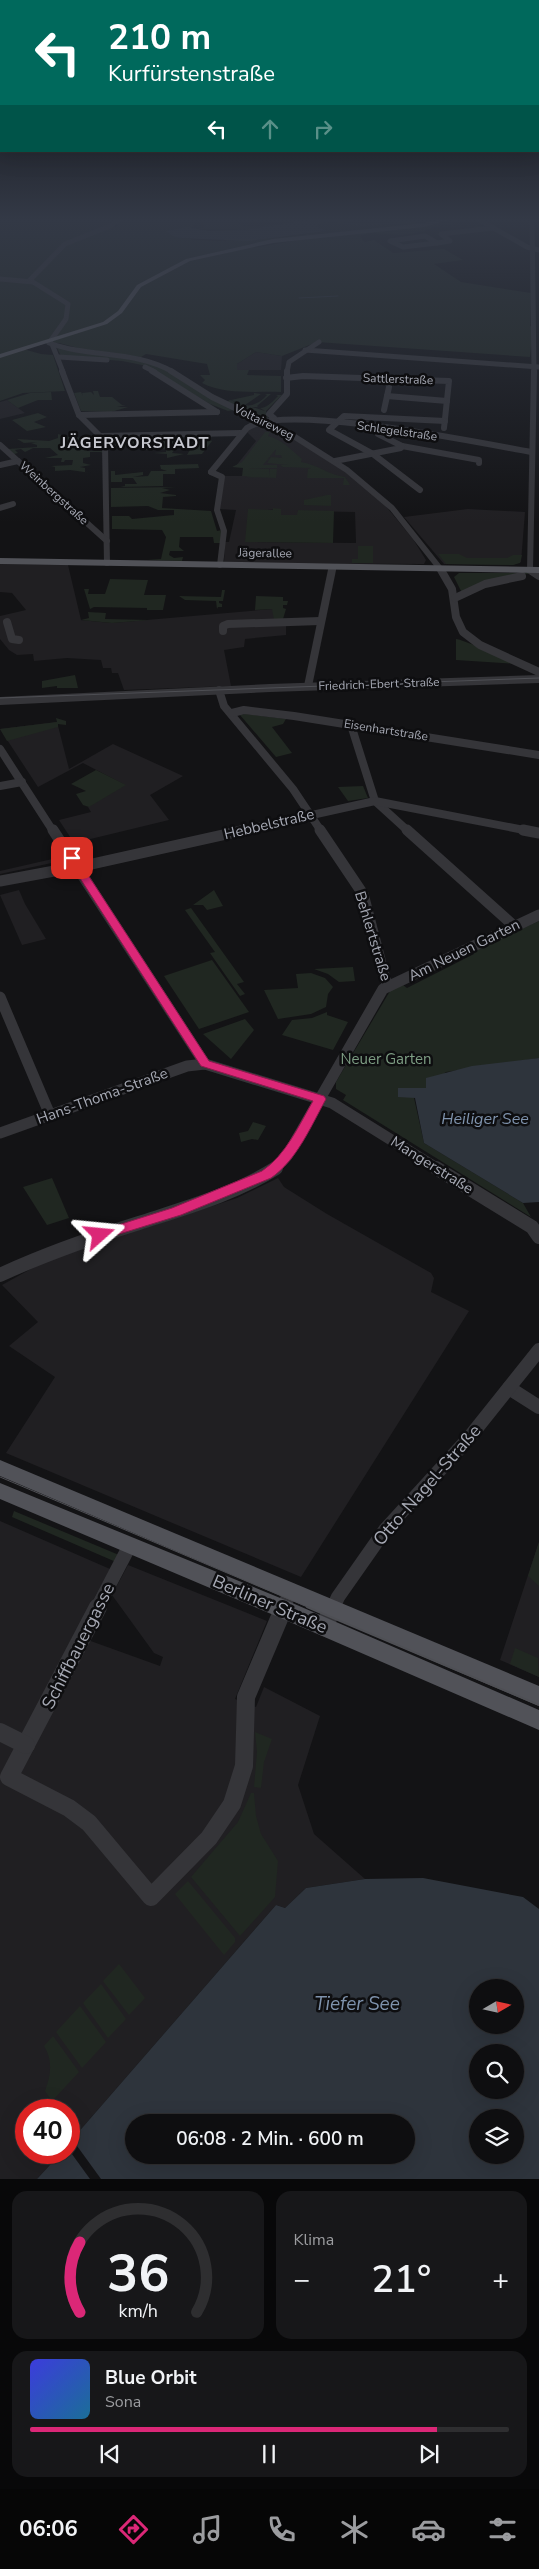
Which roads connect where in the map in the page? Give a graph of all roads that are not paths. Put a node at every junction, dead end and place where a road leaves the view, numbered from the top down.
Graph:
1 (64, 320) edge
2 (110, 320) edge
3 (535, 320) edge
4 (57, 333) junction
5 (536, 335) edge
6 (68, 337) junction
7 (319, 342) dead end
8 (51, 343) junction
9 (305, 350) junction
10 (0, 356) edge
11 (59, 358) junction
12 (536, 366) edge
13 (286, 378) junction
14 (389, 387) dead end
15 (387, 398) junction
16 (447, 401) junction
17 (384, 410) dead end
18 (217, 412) junction
19 (243, 412) junction
20 (79, 415) junction
21 (274, 418) junction
22 (263, 421) junction
23 (445, 421) junction
24 (337, 422) junction
25 (536, 426) edge
26 (382, 429) junction
27 (241, 433) junction
28 (100, 436) junction
29 (442, 438) junction
30 (0, 445) edge
31 (402, 446) junction
32 (531, 452) junction
33 (373, 454) junction
34 (18, 461) junction
35 (335, 461) junction
36 (479, 463) dead end
37 (0, 465) edge
38 (535, 475) edge
39 (420, 490) dead end
40 (535, 516) edge
41 (107, 541) junction
42 (0, 561) edge
43 (107, 563) junction
44 (539, 563) edge
45 (220, 565) junction
46 (333, 567) junction
47 (533, 567) edge
48 (440, 569) junction
49 (522, 576) dead end
50 (539, 576) edge
51 (454, 598) junction
52 (3, 621) edge
53 (320, 622) junction
54 (17, 624) dead end
55 (223, 631) dead end
56 (20, 640) dead end
57 (539, 672) edge
58 (539, 679) edge
59 (308, 686) junction
60 (219, 690) junction
61 (0, 696) edge
62 (0, 701) edge
63 (232, 713) junction
64 (351, 725) junction
65 (0, 749) edge
66 (539, 755) edge
67 (22, 782) junction
68 (0, 786) edge
69 (375, 801) junction
70 (312, 815) junction
71 (539, 833) edge
72 (77, 866) junction
73 (0, 881) edge
74 (539, 915) edge
75 (513, 926) junction
76 (389, 986) junction
77 (0, 997) edge
78 (205, 1064) junction
79 (320, 1099) junction
80 (50, 1115) junction
81 (0, 1133) edge
82 (539, 1237) edge
83 (0, 1275) edge
84 (539, 1350) edge
85 (509, 1388) junction
86 (539, 1407) edge
87 (0, 1468) edge
88 (0, 1491) edge
89 (130, 1546) junction
90 (291, 1590) junction
91 (333, 1608) junction
92 (283, 1609) junction
93 (324, 1627) junction
94 (539, 1696) edge
95 (539, 1720) edge
96 (0, 1732) edge
97 (26, 1745) junction

1 - 4 street
2 - 6 main road
3 - 5 street
4 - 6 street
4 - 8 street
5 - 12 street
6 - 8 main road
7 - 9 street
8 - 10 main road
8 - 11 street
8 - 19 street, Voltaireweg
9 - 12 street
9 - 13 street
11 - 18 street
11 - 20 street
12 - 25 street
13 - 16 street, Sattlerstraße
13 - 21 street
14 - 15 street
15 - 16 street
15 - 17 street
16 - 23 street
18 - 19 street
18 - 20 street
19 - 22 street, Voltaireweg
20 - 28 street
21 - 22 street, Schlegelstraße
21 - 24 street, Schlegelstraße
22 - 27 street, Schlegelstraße
22 - 35 street, Voltaireweg
23 - 24 street
23 - 29 street
24 - 26 street, Schlegelstraße
24 - 33 street
25 - 32 street
26 - 29 street, Schlegelstraße
26 - 31 street
27 - 28 street
27 - 45 street
28 - 41 street
29 - 32 street, Schlegelstraße
30 - 34 street, Weinbergstraße
31 - 33 street
31 - 36 street
32 - 38 street
33 - 35 street
33 - 39 street
34 - 37 street
34 - 41 street, Weinbergstraße
35 - 48 street, Voltaireweg
38 - 40 street
40 - 47 street
41 - 43 street
42 - 43 main road, Jägerallee
43 - 45 main road, Jägerallee
44 - 47 street
45 - 46 main road, Jägerallee
46 - 48 main road, Jägerallee
46 - 53 street
47 - 48 main road, Jägerallee
47 - 50 street
48 - 51 street, Voltaireweg
49 - 51 street
51 - 57 street, Voltaireweg
52 - 54 street
52 - 56 street
53 - 55 street
53 - 59 street
58 - 59 street, Friedrich-Ebert-Straße
59 - 60 street, Friedrich-Ebert-Straße
60 - 61 street, Friedrich-Ebert-Straße
60 - 62 street, Friedrich-Ebert-Straße
60 - 63 street, Behlertstraße
63 - 64 street, Eisenhartstraße
63 - 70 street, Behlertstraße
64 - 66 street, Eisenhartstraße
64 - 69 street
65 - 67 street
67 - 68 street
67 - 72 street
69 - 70 street, Hebbelstraße
69 - 71 street, Hebbelstraße
69 - 75 street
70 - 72 street, Hebbelstraße
70 - 76 street, Behlertstraße
72 - 73 street, Hebbelstraße
72 - 78 street
74 - 75 street, Am Neuen Garten
75 - 76 street, Am Neuen Garten
76 - 79 street, Behlertstraße
77 - 80 street
78 - 79 street, Mangerstraße
78 - 80 street, Hans-Thoma-Straße
79 - 82 street, Mangerstraße
79 - 83 street, Behlertstraße
80 - 81 street, Hans-Thoma-Straße
84 - 85 street, Otto-Nagel-Straße
85 - 86 street
85 - 91 street, Otto-Nagel-Straße
87 - 90 main road, Berliner Straße
88 - 89 main road, Berliner Straße
89 - 92 main road, Berliner Straße
89 - 97 street, Schiffbauergasse
90 - 91 main road, Berliner Straße
90 - 92 street, Schiffbauergasse
91 - 93 street, Otto-Nagel-Straße
91 - 94 main road, Berliner Straße
92 - 93 main road, Berliner Straße
92 - 97 street, Schiffbauergasse
93 - 95 main road, Berliner Straße
96 - 97 street

